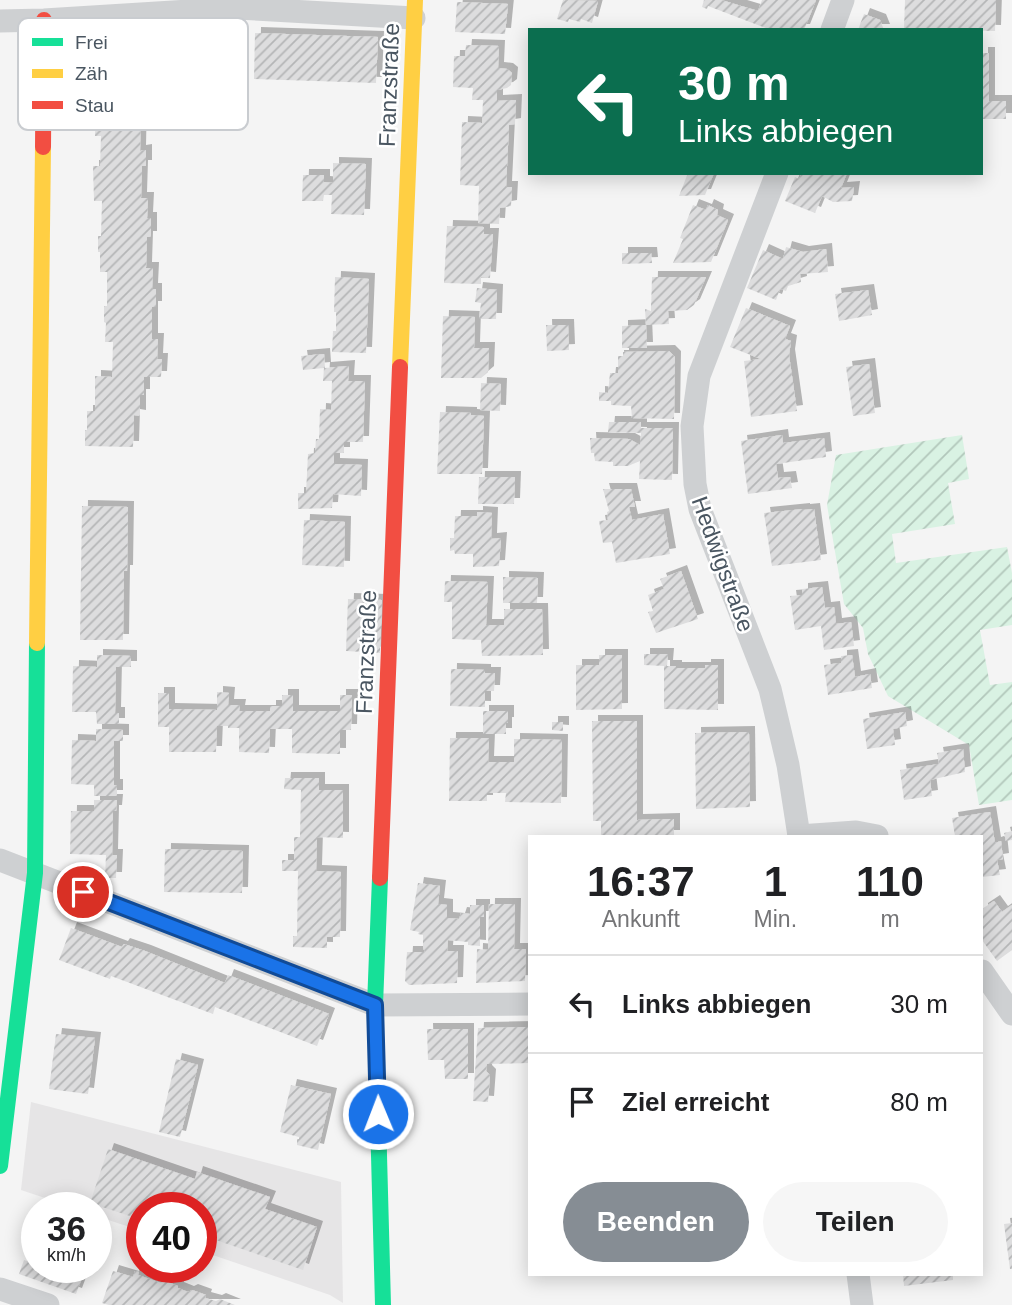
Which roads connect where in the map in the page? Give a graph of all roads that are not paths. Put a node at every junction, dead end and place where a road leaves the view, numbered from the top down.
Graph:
1 (843, 0) edge
2 (414, 9) edge
3 (76, 18) edge
4 (0, 20) edge
5 (18, 20) edge
6 (833, 28) edge
7 (43, 130) edge
8 (776, 175) edge
9 (799, 835) edge
10 (813, 835) edge
11 (872, 835) edge
12 (0, 860) edge
13 (35, 873) junction
14 (983, 972) edge
15 (528, 1004) edge
16 (375, 1005) junction
17 (1012, 1014) edge
18 (0, 1166) edge
19 (858, 1276) edge
20 (0, 1289) edge
21 (48, 1305) edge
22 (383, 1305) edge
23 (862, 1305) edge

1 - 6 street
2 - 3 street
2 - 16 street, Franzstraße
4 - 5 street
7 - 13 street
8 - 9 street, Hedwigstraße
10 - 11 street, Hedwigstraße
12 - 13 street
13 - 16 street
13 - 18 street
14 - 17 street
15 - 16 street
16 - 22 street, Franzstraße
19 - 23 street
20 - 21 street

